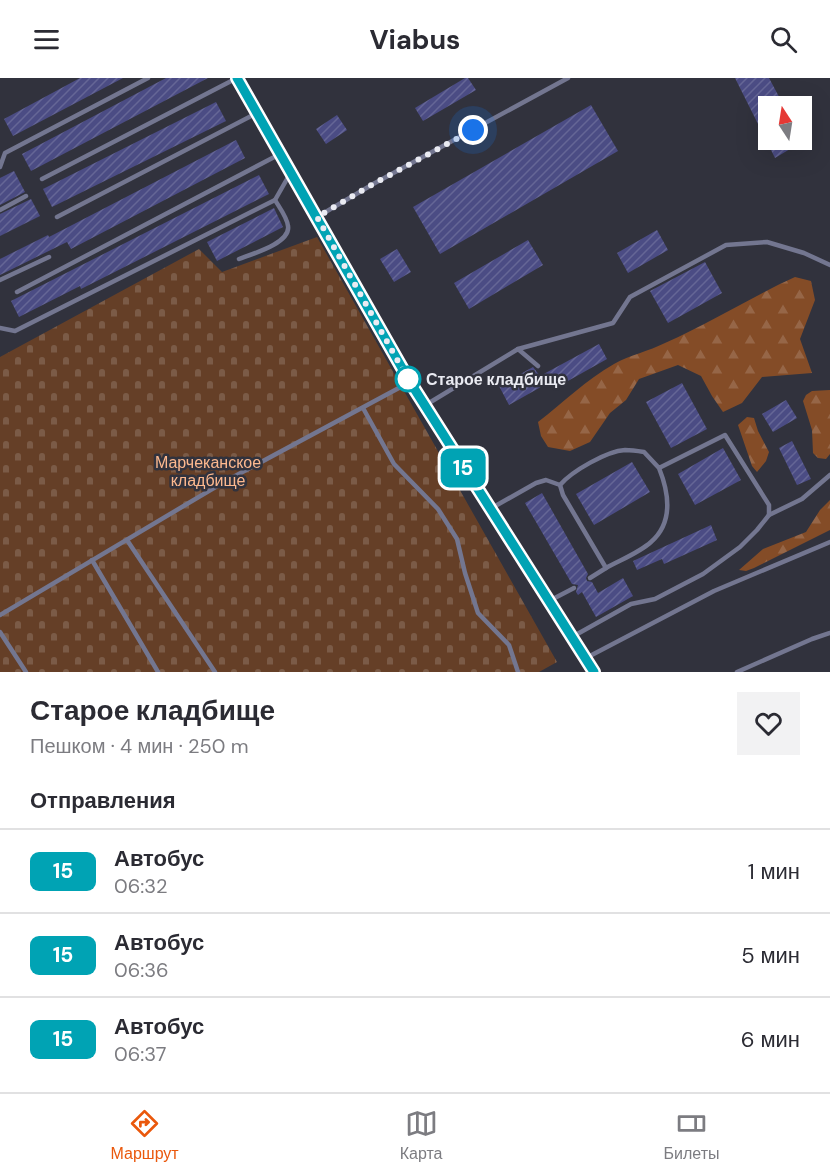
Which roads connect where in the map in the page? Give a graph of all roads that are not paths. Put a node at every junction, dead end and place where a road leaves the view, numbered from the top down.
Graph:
1 (148, 78) edge
2 (237, 78) edge
3 (568, 78) edge
4 (257, 112) junction
5 (281, 154) junction
6 (0, 167) edge
7 (291, 171) junction
8 (42, 179) dead end
9 (26, 196) dead end
10 (275, 200) junction
11 (0, 210) edge
12 (57, 217) dead end
13 (317, 217) junction
14 (49, 257) dead end
15 (239, 259) dead end
16 (830, 265) edge
17 (0, 280) edge
18 (17, 292) dead end
19 (0, 328) edge
20 (518, 349) junction
21 (538, 366) dead end
22 (410, 382) junction
23 (424, 406) junction
24 (363, 408) junction
25 (659, 468) junction
26 (830, 475) edge
27 (560, 485) junction
28 (490, 509) junction
29 (769, 515) junction
30 (127, 540) junction
31 (830, 542) edge
32 (92, 560) junction
33 (606, 568) junction
34 (590, 578) dead end
35 (574, 588) dead end
36 (549, 601) junction
37 (0, 615) edge
38 (0, 632) edge
39 (830, 633) edge
40 (572, 637) junction
41 (586, 658) junction
42 (26, 672) edge
43 (158, 672) edge
44 (215, 672) edge
45 (518, 672) edge
46 (594, 672) edge
47 (737, 672) edge

1 - 6 lane
2 - 4 street
2 - 8 lane
3 - 13 lane
4 - 5 street
4 - 12 lane
5 - 7 street
5 - 18 lane
7 - 10 lane
7 - 13 street
9 - 11 lane
10 - 15 lane
10 - 19 lane
13 - 22 street
14 - 17 lane
16 - 20 lane
20 - 21 lane
20 - 23 lane
22 - 23 street
22 - 24 lane
23 - 28 street
24 - 30 lane
24 - 45 lane
25 - 27 lane
25 - 29 lane
25 - 33 lane
26 - 29 lane
27 - 28 lane
27 - 33 lane
28 - 36 street
29 - 40 lane
30 - 32 lane
30 - 44 lane
31 - 41 lane
32 - 37 lane
32 - 43 lane
33 - 34 lane
35 - 36 lane
36 - 40 street
38 - 42 lane
39 - 47 lane
40 - 41 street
41 - 46 street

